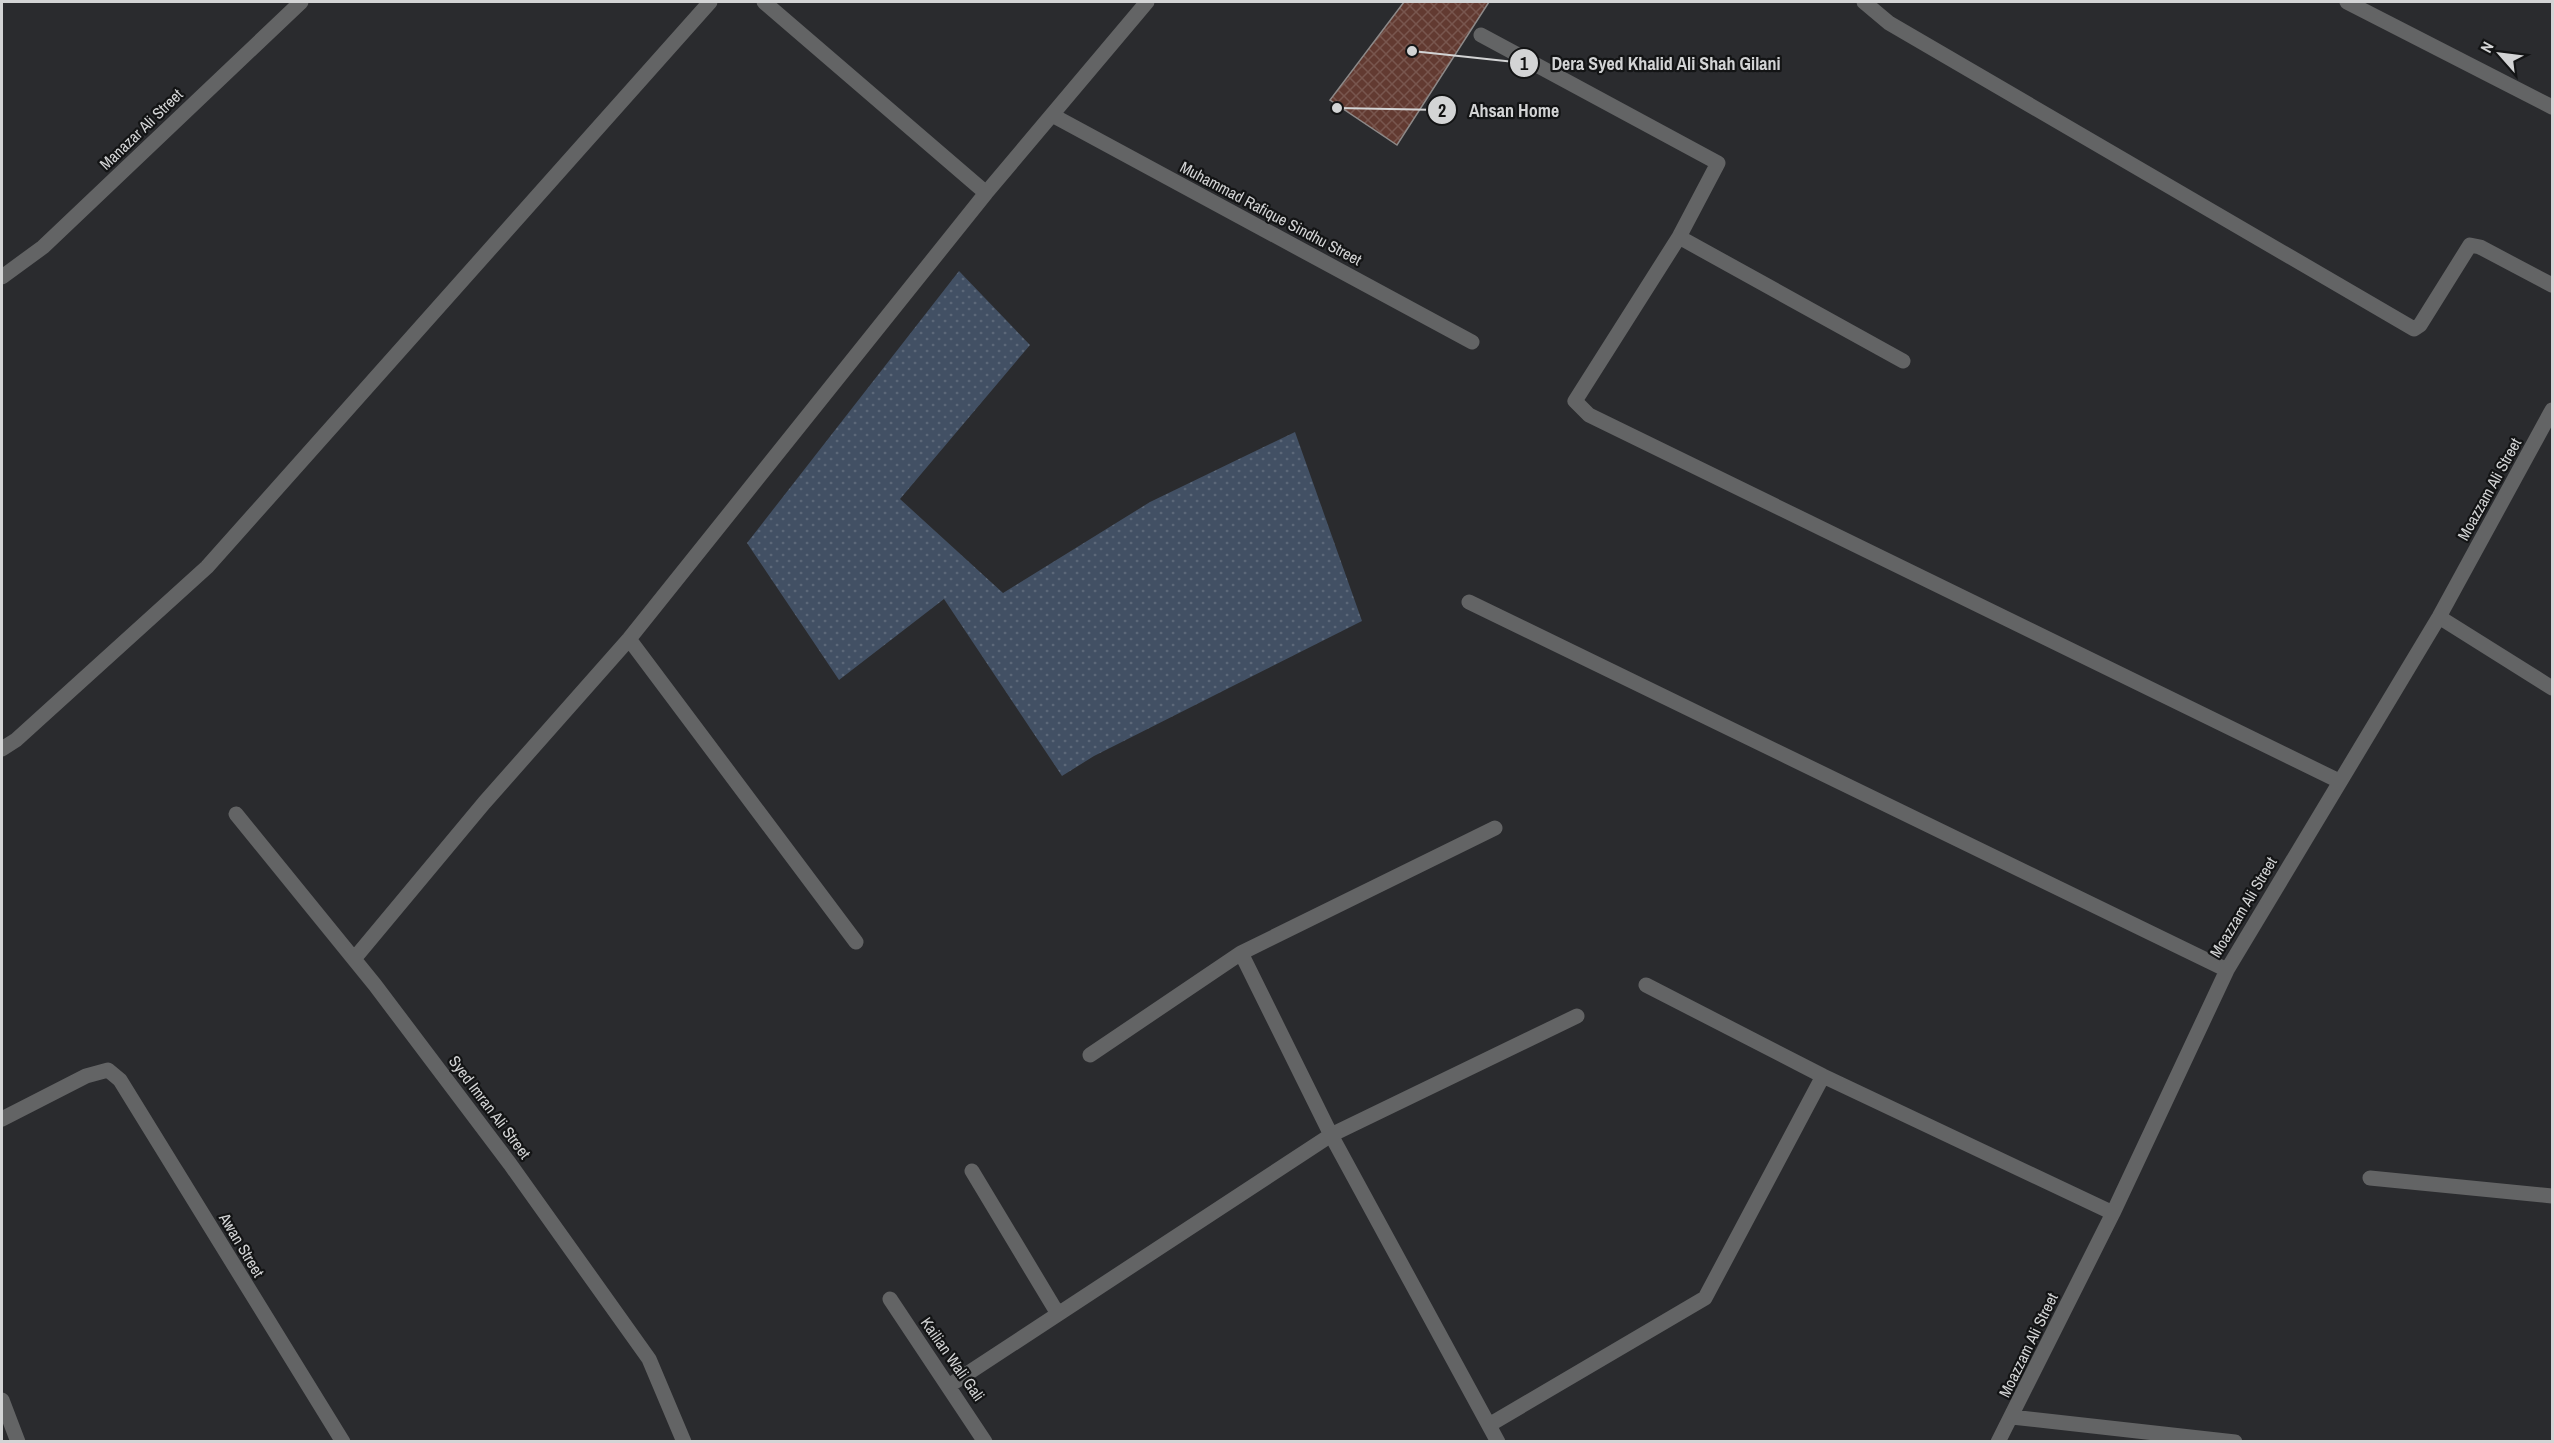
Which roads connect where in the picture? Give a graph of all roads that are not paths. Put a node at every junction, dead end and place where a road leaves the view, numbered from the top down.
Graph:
1 (301, 2) edge
2 (710, 2) edge
3 (764, 2) edge
4 (1147, 2) edge
5 (1864, 2) edge
6 (2347, 2) edge
7 (1480, 35) dead end
8 (2553, 106) edge
9 (1052, 115) junction
10 (986, 193) junction
11 (1680, 237) junction
12 (2, 276) edge
13 (2553, 285) edge
14 (1472, 342) dead end
15 (1903, 361) dead end
16 (2553, 410) edge
17 (1469, 602) dead end
18 (2439, 617) junction
19 (629, 639) junction
20 (2553, 688) edge
21 (2, 749) edge
22 (2339, 781) junction
23 (236, 814) dead end
24 (1495, 828) dead end
25 (856, 942) dead end
26 (1241, 953) junction
27 (354, 958) junction
28 (2227, 970) junction
29 (1646, 985) dead end
30 (1577, 1016) dead end
31 (1090, 1055) dead end
32 (1823, 1076) junction
33 (2, 1119) edge
34 (1331, 1135) junction
35 (972, 1171) dead end
36 (2370, 1178) dead end
37 (2553, 1196) edge
38 (2113, 1213) junction
39 (890, 1299) dead end
40 (1058, 1314) junction
41 (950, 1385) junction
42 (2, 1400) edge
43 (2012, 1418) junction
44 (1489, 1425) junction
45 (18, 1442) edge
46 (343, 1442) edge
47 (684, 1442) edge
48 (986, 1442) edge
49 (1498, 1442) edge
50 (1998, 1442) edge
51 (2235, 1442) edge

1 - 12 street, Manazar Ali Street
2 - 21 street
3 - 10 street
4 - 9 street
5 - 13 street
6 - 8 street
7 - 11 street
9 - 10 street
9 - 14 street, Muhammad Rafique Sindhu Street
10 - 19 street
11 - 15 street
11 - 22 street
16 - 18 street, Moazzam Ali Street
17 - 28 street
18 - 20 street
18 - 22 street, Moazzam Ali Street
19 - 25 street
19 - 27 street
22 - 28 street, Moazzam Ali Street
23 - 27 street, Syed Imran Ali Street
24 - 26 street
26 - 31 street
26 - 34 street
27 - 47 street, Syed Imran Ali Street
28 - 38 street, Moazzam Ali Street
29 - 32 street
30 - 34 street
32 - 38 street
32 - 44 street
33 - 46 street, Awan Street
34 - 40 street
34 - 44 street
35 - 40 street
36 - 37 street
38 - 43 street, Moazzam Ali Street
39 - 41 street, Kailian Wali Gali
40 - 41 street
41 - 48 street, Kailian Wali Gali
42 - 45 street
43 - 50 street, Moazzam Ali Street
43 - 51 street
44 - 49 street

